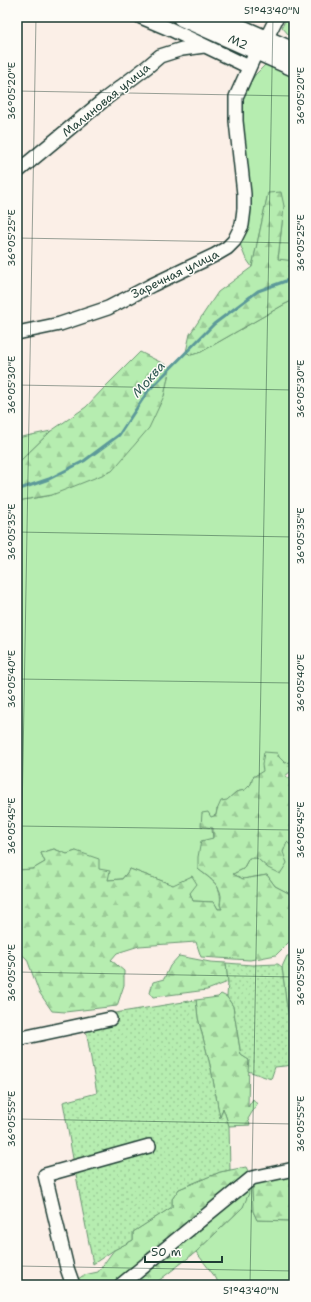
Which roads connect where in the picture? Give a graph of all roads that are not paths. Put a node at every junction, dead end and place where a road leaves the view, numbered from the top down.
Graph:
1 (141, 17) edge
2 (182, 17) edge
3 (214, 17) edge
4 (277, 17) edge
5 (262, 44) junction
6 (204, 46) junction
7 (294, 52) edge
8 (249, 67) junction
9 (294, 67) edge
10 (17, 172) edge
11 (17, 333) edge
12 (110, 1019) dead end
13 (17, 1039) edge
14 (149, 1146) dead end
15 (294, 1169) edge
16 (73, 1285) edge
17 (121, 1285) edge

1 - 6 street
2 - 5 highway, М2
3 - 7 highway
4 - 5 street, Заречная улица
5 - 8 street, Заречная улица
5 - 9 highway, М2
6 - 8 street
6 - 10 street, Малиновая улица
8 - 11 street, Заречная улица
12 - 13 street
14 - 16 street
15 - 17 street

